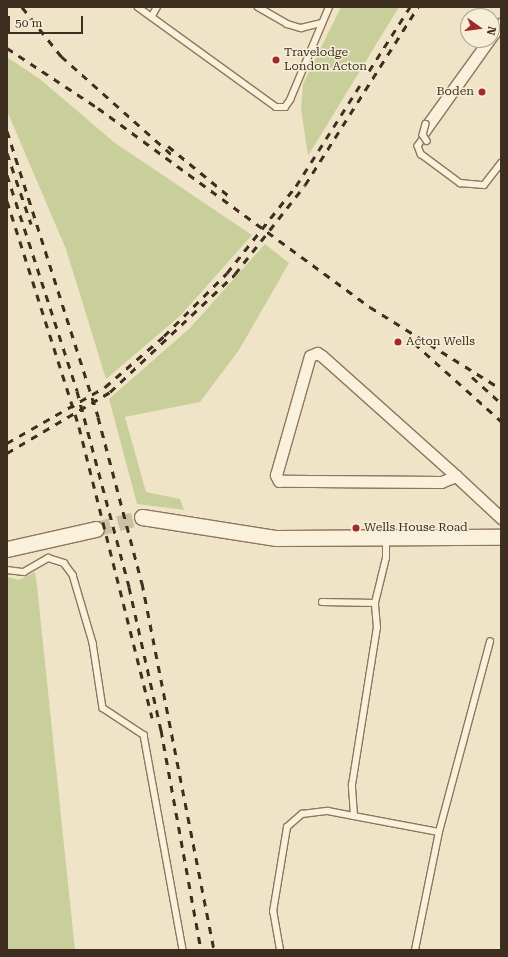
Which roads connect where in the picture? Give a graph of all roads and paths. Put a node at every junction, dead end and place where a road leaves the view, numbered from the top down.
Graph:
1 (138, 7) edge
2 (157, 7) edge
3 (258, 7) edge
4 (329, 7) edge
5 (152, 16) junction
6 (321, 23) junction
7 (481, 48) edge
8 (487, 48) edge
9 (423, 135) junction
10 (427, 141) dead end
11 (501, 163) edge
12 (456, 476) junction
13 (142, 517) tunnel mouth
14 (501, 518) edge
15 (96, 529) tunnel mouth
16 (501, 537) edge
17 (386, 538) junction
18 (7, 549) edge
19 (7, 570) edge
20 (322, 602) dead end
21 (375, 603) junction
22 (490, 642) dead end
23 (354, 816) junction
24 (439, 832) junction
25 (183, 950) edge
26 (280, 950) edge
27 (415, 950) edge

1 - 5 lane
2 - 5 lane
3 - 6 lane
4 - 6 lane
5 - 6 lane
7 - 9 lane, bridge
8 - 9 lane
9 - 10 lane, bridge
9 - 11 lane
12 - 12 street
12 - 14 street
13 - 17 street
15 - 18 street
16 - 17 street
17 - 21 lane
19 - 25 lane
20 - 21 lane
21 - 23 lane
22 - 24 lane
23 - 24 lane
23 - 26 lane
24 - 27 lane

